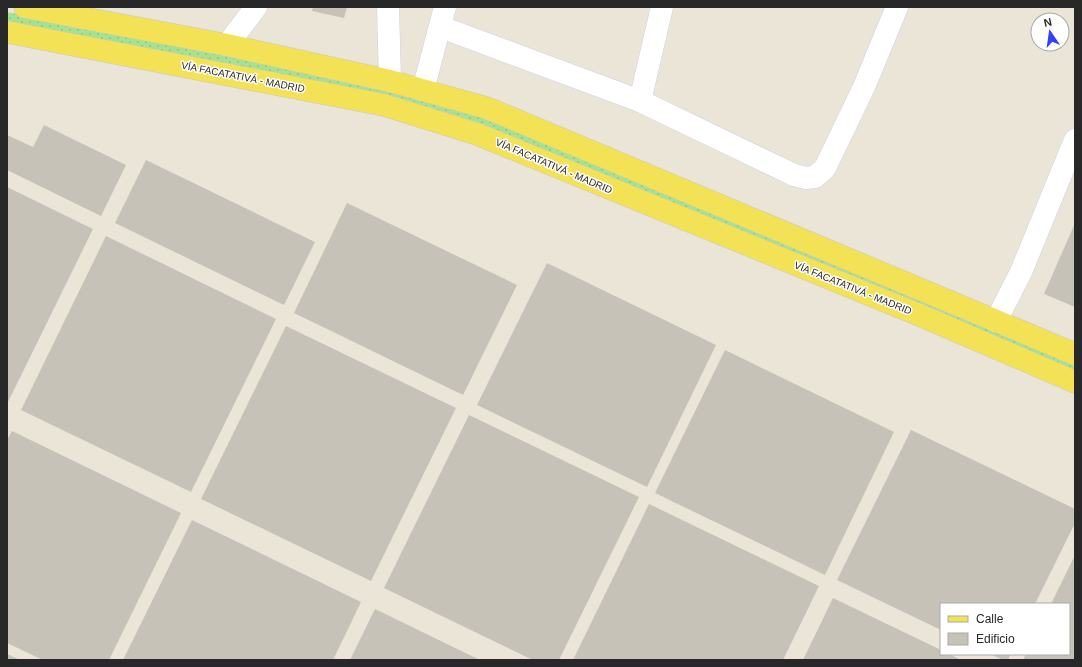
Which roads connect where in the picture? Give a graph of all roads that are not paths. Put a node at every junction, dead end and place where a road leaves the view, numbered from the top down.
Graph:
1 (25, 7) edge
2 (256, 7) edge
3 (388, 7) edge
4 (662, 7) edge
5 (897, 7) edge
6 (443, 17) edge
7 (7, 32) edge
8 (227, 45) junction
9 (390, 81) junction
10 (423, 90) junction
11 (640, 101) junction
12 (1075, 140) edge
13 (996, 321) junction
14 (1075, 354) edge
15 (1075, 382) edge

1 - 8 main road
2 - 8 lane
3 - 9 lane
4 - 11 lane
5 - 11 lane
6 - 10 lane
6 - 11 lane
7 - 15 main road, VÍA FACATATIVÁ - MADRID
8 - 9 main road
9 - 10 main road
10 - 13 main road
12 - 13 lane
13 - 14 main road

